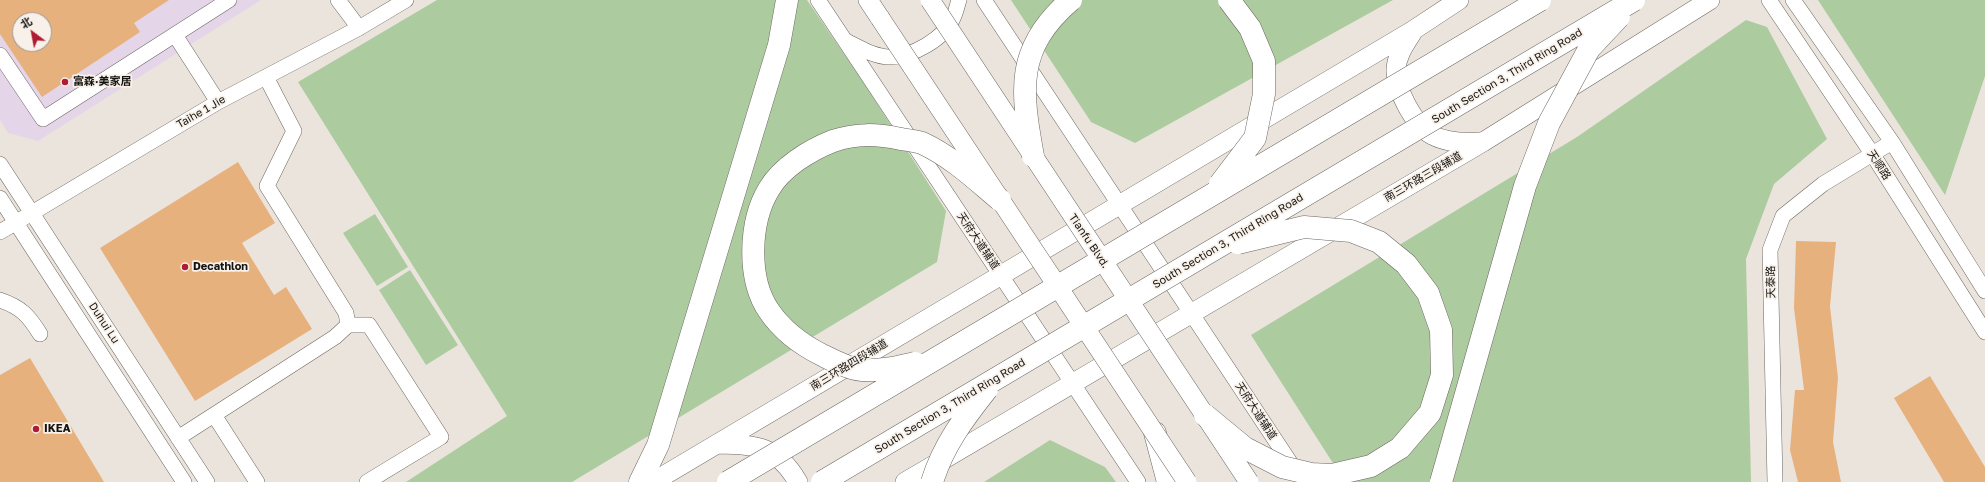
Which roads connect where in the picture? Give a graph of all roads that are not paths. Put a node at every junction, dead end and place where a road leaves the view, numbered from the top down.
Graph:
1 (229, 0) edge
2 (338, 0) edge
3 (406, 0) edge
4 (787, 0) edge
5 (818, 0) edge
6 (868, 0) edge
7 (930, 0) edge
8 (959, 0) edge
9 (984, 0) edge
10 (1071, 0) edge
11 (1229, 0) edge
12 (1459, 0) edge
13 (1540, 0) edge
14 (1634, 0) edge
15 (1710, 0) edge
16 (1769, 0) edge
17 (1793, 0) edge
18 (359, 28) junction
19 (1412, 31) junction
20 (175, 34) junction
21 (845, 40) junction
22 (0, 55) edge
23 (266, 77) junction
24 (218, 102) junction
25 (1483, 142) junction
26 (1892, 142) junction
27 (1873, 155) junction
28 (1033, 156) junction
29 (0, 164) edge
30 (1210, 196) junction
31 (0, 198) edge
32 (1000, 200) junction
33 (1121, 204) junction
34 (33, 213) junction
35 (16, 222) junction
36 (0, 232) edge
37 (1215, 249) junction
38 (1001, 275) junction
39 (1985, 291) edge
40 (0, 300) edge
41 (93, 306) junction
42 (1192, 313) junction
43 (77, 316) junction
44 (348, 325) junction
45 (1985, 332) edge
46 (40, 334) dead end
47 (939, 357) junction
48 (994, 380) junction
49 (1072, 383) junction
50 (214, 415) junction
51 (1205, 415) junction
52 (1154, 432) junction
53 (178, 438) junction
54 (717, 444) junction
55 (184, 482) edge
56 (207, 482) edge
57 (257, 482) edge
58 (367, 482) edge
59 (640, 482) edge
60 (653, 482) edge
61 (728, 482) edge
62 (798, 482) edge
63 (822, 482) edge
64 (905, 482) edge
65 (932, 482) edge
66 (1138, 482) edge
67 (1168, 482) edge
68 (1187, 482) edge
69 (1249, 482) edge
70 (1303, 482) edge
71 (1441, 482) edge
72 (1775, 482) edge

1 - 20 street
2 - 18 street
3 - 18 street, Taihe 1 Jie
4 - 59 highway
5 - 21 street, 天府大道辅道
6 - 32 main road, bridge
7 - 28 main road, Tianfu Blvd., bridge
8 - 21 street
9 - 33 street, 天府大道辅道
10 - 28 highway, bridge
11 - 30 highway, bridge
12 - 19 main road
13 - 30 highway, bridge
14 - 37 highway, South Section 3, Third Ring Road, bridge
14 - 71 highway, bridge
15 - 25 main road, 南三环路三段辅道
16 - 27 street, 天顺路
17 - 26 street, 天顺路
18 - 23 street, Taihe 1 Jie
19 - 25 main road
19 - 33 main road
20 - 22 street
20 - 24 street
21 - 38 street, 天府大道辅道
23 - 24 street, Taihe 1 Jie
23 - 44 street
24 - 34 street, Taihe 1 Jie
25 - 42 main road, 南三环路三段辅道
26 - 27 street, 天泰路
26 - 39 street, 天顺路
27 - 45 street, 天顺路
27 - 72 street, 天泰路
28 - 51 main road, Tianfu Blvd., bridge
29 - 34 street, Duhui Lu
30 - 47 highway, bridge
31 - 35 street, Duhui Lu
32 - 47 highway, bridge
32 - 52 main road, bridge
33 - 38 main road, 南三环路四段辅道
33 - 42 street, 天府大道辅道
34 - 35 street, Taihe 1 Jie
34 - 41 street, Duhui Lu
35 - 36 street, Taihe 1 Jie
35 - 43 street, Duhui Lu
37 - 48 highway, South Section 3, Third Ring Road, bridge
37 - 51 highway, bridge
38 - 49 street, 天府大道辅道
38 - 54 main road, 南三环路四段辅道
40 - 46 street
41 - 43 street
41 - 53 street, Duhui Lu
42 - 49 main road, 南三环路三段辅道
42 - 70 street, 天府大道辅道
43 - 55 street, Duhui Lu
44 - 50 street
44 - 58 street
47 - 61 highway, bridge
48 - 63 highway, South Section 3, Third Ring Road, bridge
48 - 65 highway, bridge
49 - 64 main road, 南三环路三段辅道
49 - 66 street, 天府大道辅道
50 - 53 street
50 - 57 street
51 - 69 main road, Tianfu Blvd., bridge
52 - 67 highway, bridge
52 - 68 main road, bridge
53 - 56 street, Duhui Lu
54 - 60 main road, 南三环路四段辅道
54 - 62 main road

